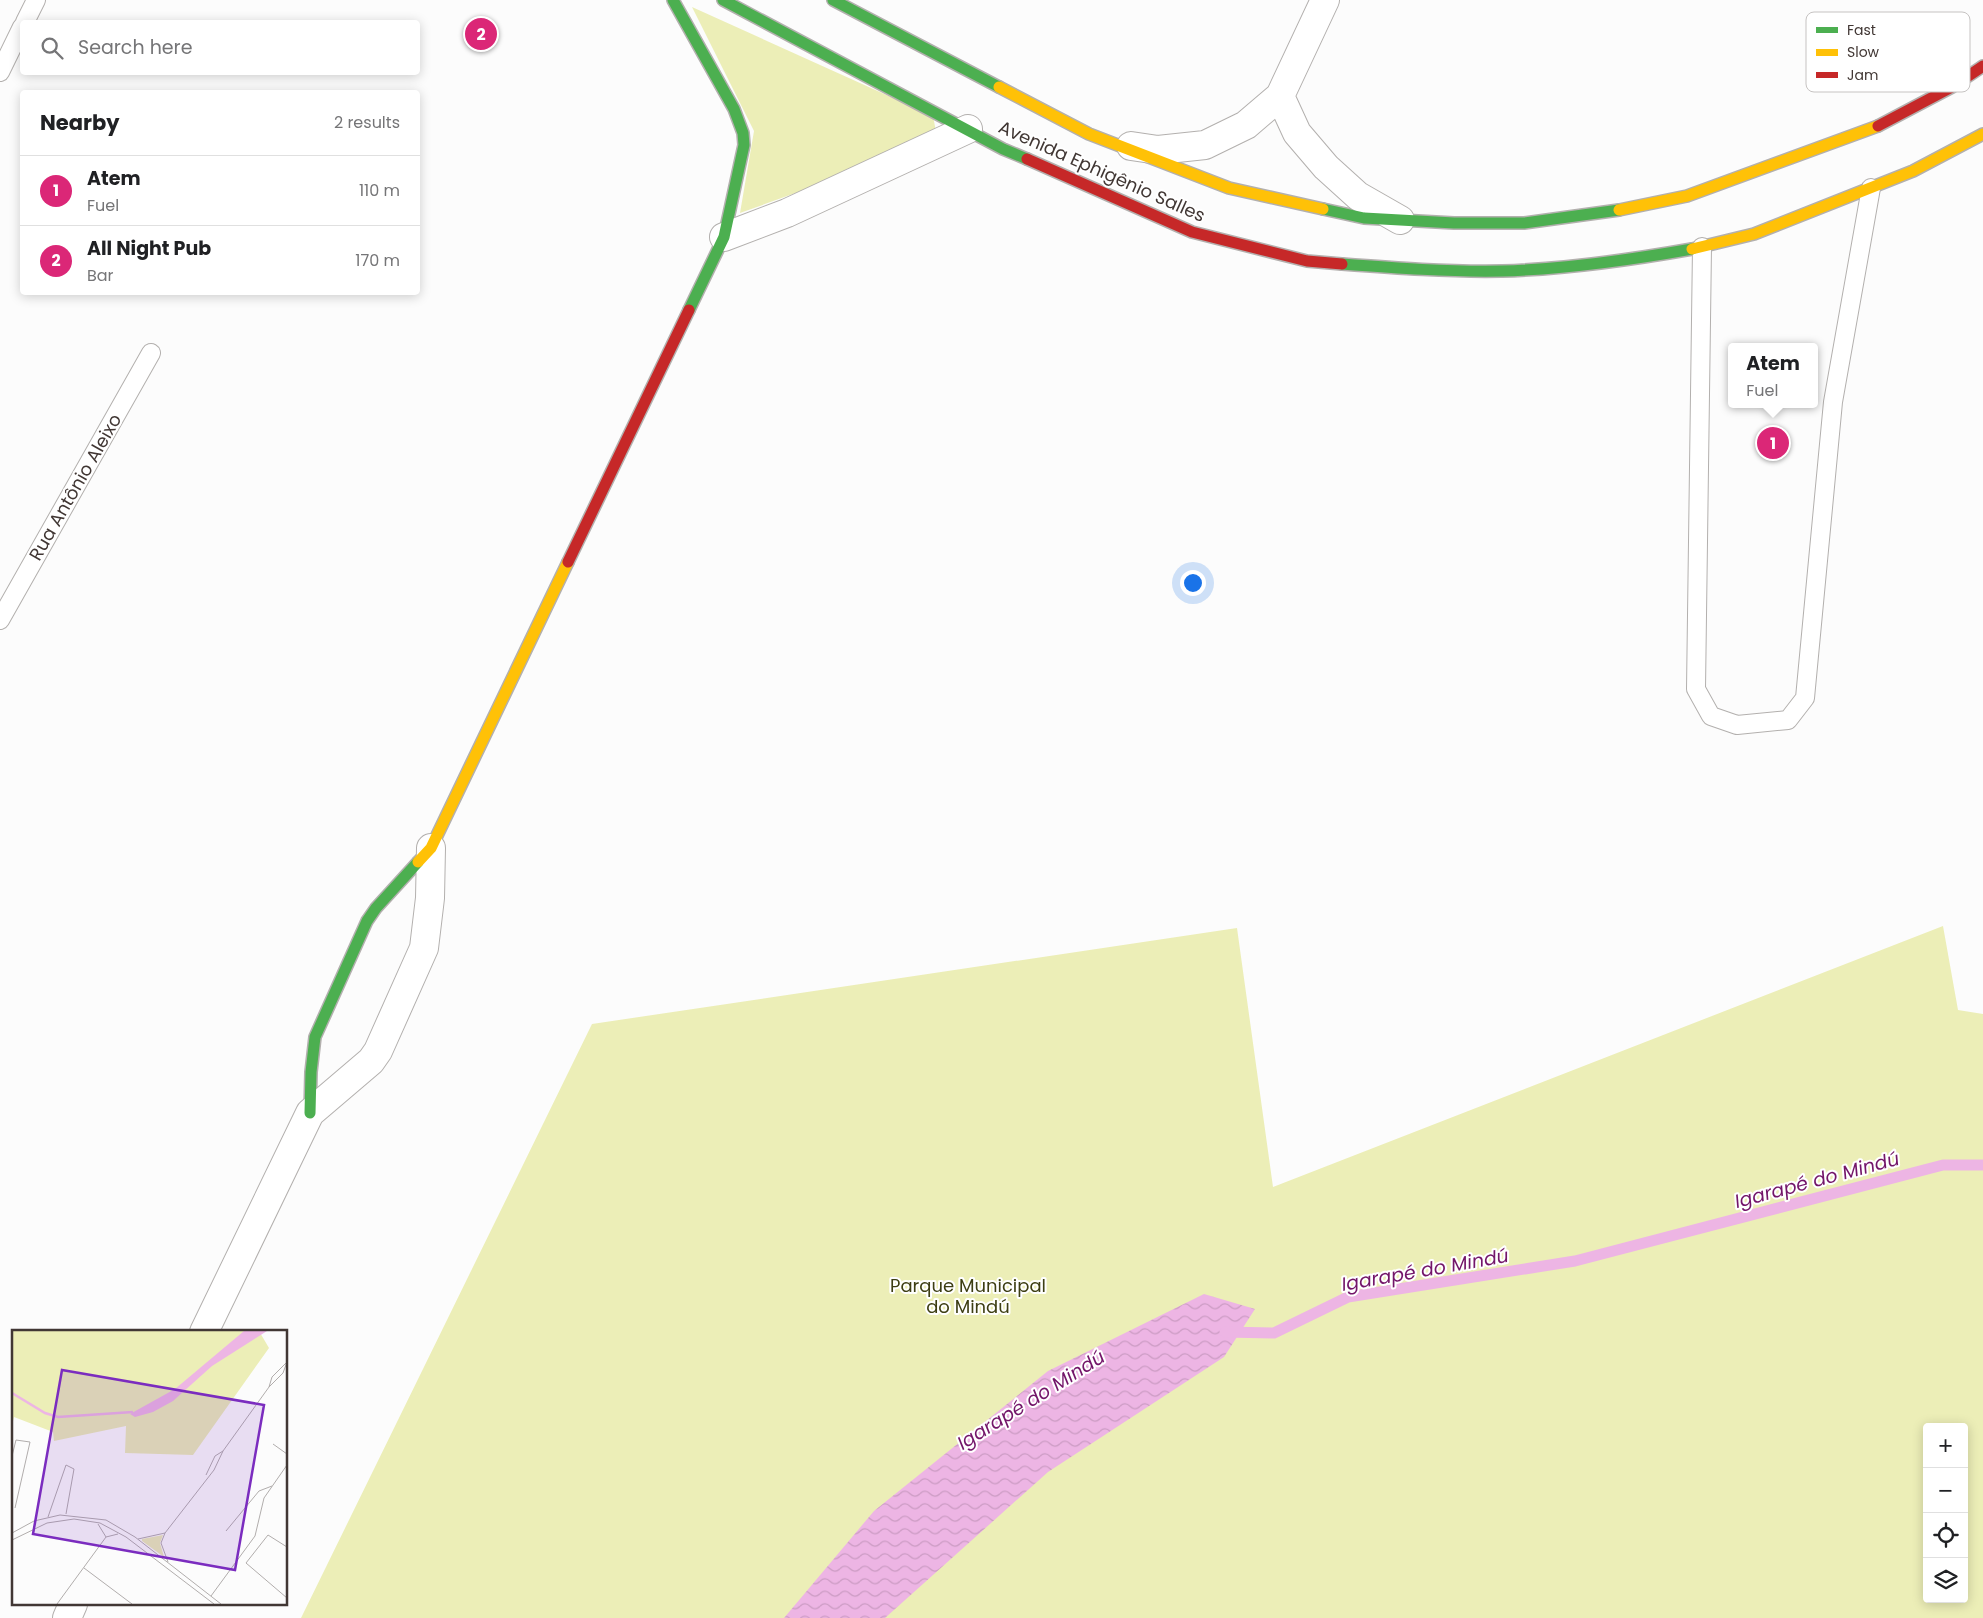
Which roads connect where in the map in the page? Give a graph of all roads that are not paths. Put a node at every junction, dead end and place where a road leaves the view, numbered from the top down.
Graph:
1 (36, 0) edge
2 (673, 0) edge
3 (723, 0) edge
4 (833, 0) edge
5 (1325, 0) edge
6 (26, 20) edge
7 (20, 31) edge
8 (1983, 66) edge
9 (0, 72) edge
10 (1970, 75) edge
11 (1942, 92) edge
12 (1280, 96) junction
13 (968, 129) junction
14 (1983, 134) edge
15 (1114, 144) junction
16 (1871, 188) junction
17 (1400, 220) junction
18 (724, 237) junction
19 (1702, 247) junction
20 (151, 354) dead end
21 (0, 620) edge
22 (431, 848) junction
23 (310, 1112) junction
24 (205, 1330) edge
25 (72, 1606) edge
26 (67, 1618) edge

1 - 6 lane
2 - 18 main road
3 - 13 main road, Avenida Ephigênio Salles
4 - 15 main road, Avenida Ephigênio Salles
5 - 12 street
7 - 9 lane
8 - 10 main road, Avenida Ephigênio Salles
11 - 17 main road, Avenida Ephigênio Salles
12 - 15 street
12 - 17 street
13 - 18 street
13 - 19 main road, Avenida Ephigênio Salles
14 - 16 main road, Avenida Ephigênio Salles
15 - 17 main road, Avenida Ephigênio Salles
16 - 19 main road, Avenida Ephigênio Salles
16 - 19 lane
18 - 22 main road
20 - 21 lane, Rua Antônio Aleixo
22 - 23 main road
22 - 23 street
23 - 24 street
25 - 26 street

